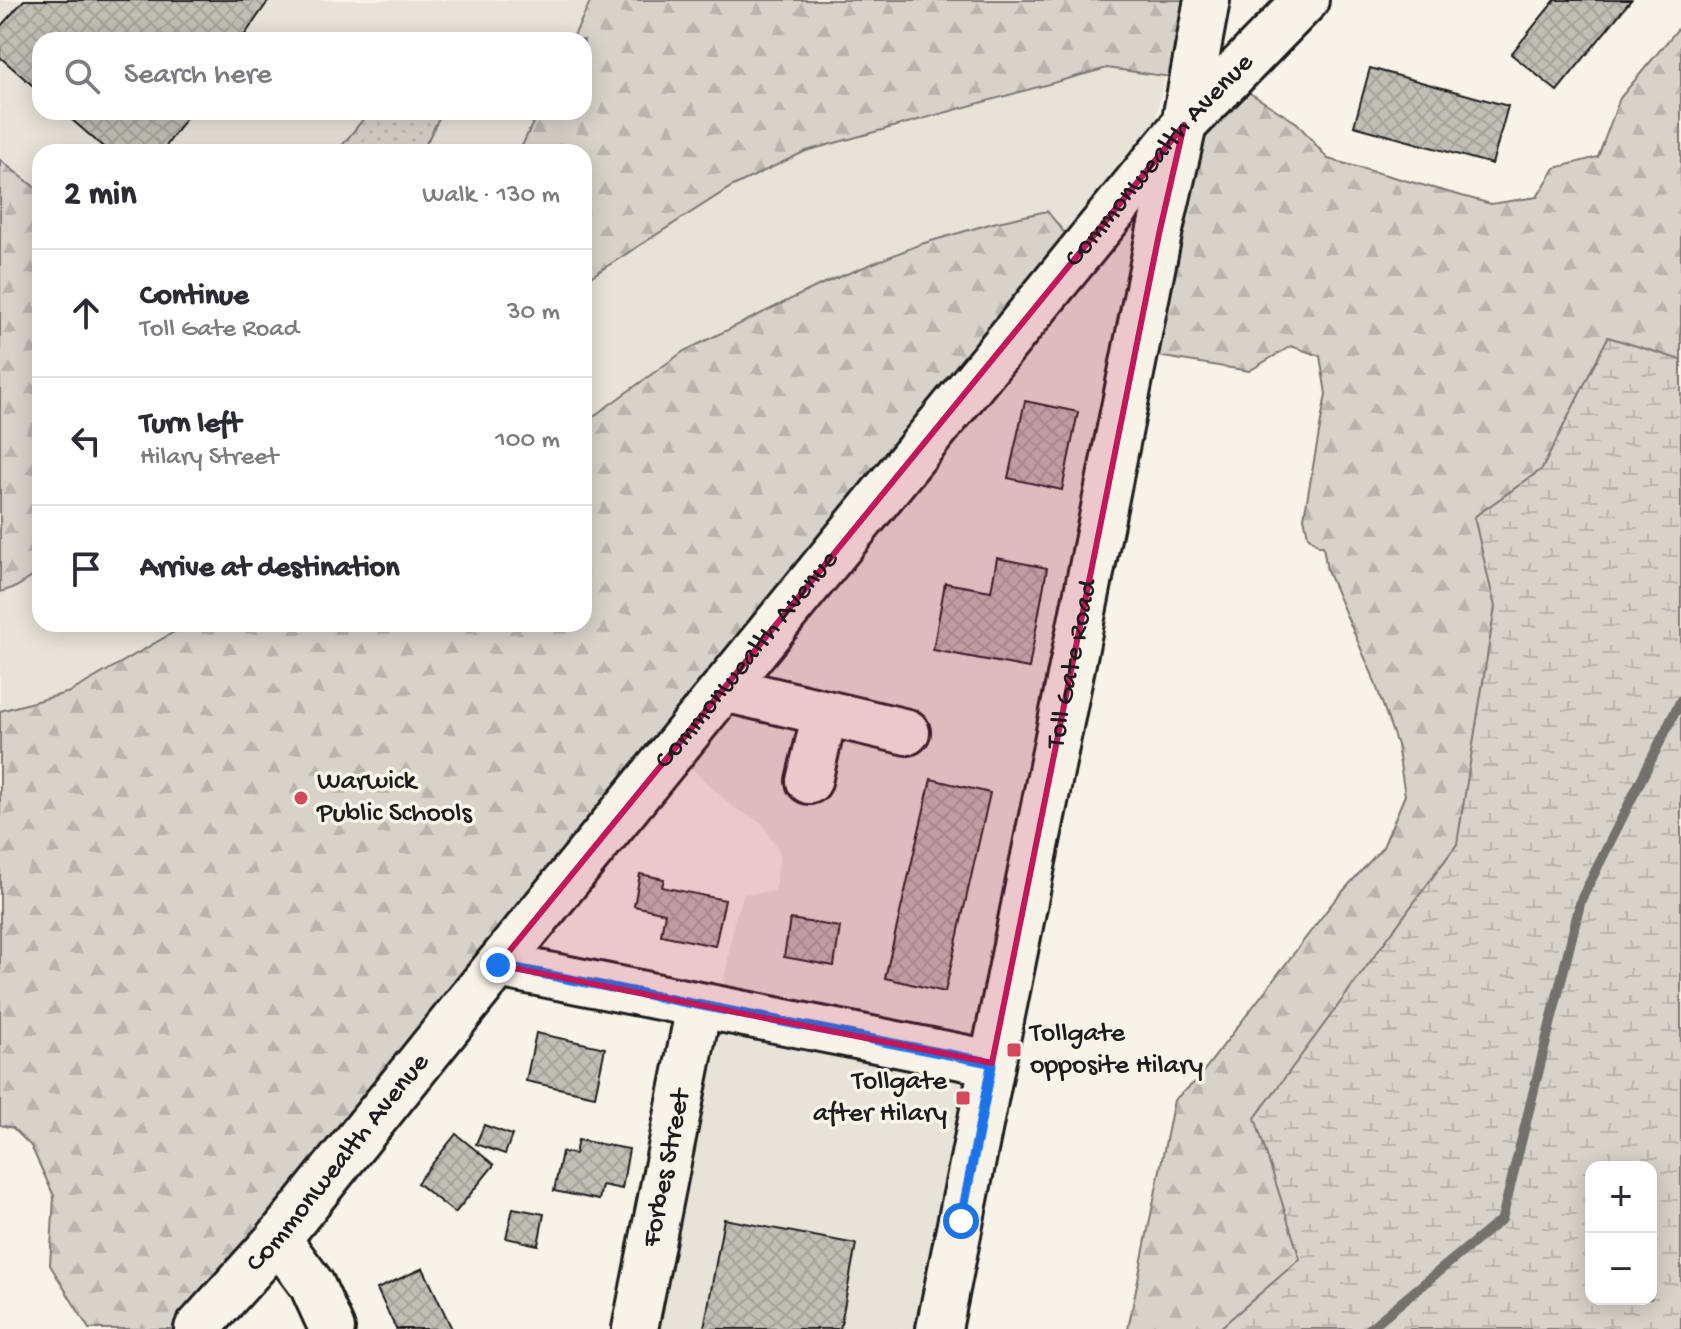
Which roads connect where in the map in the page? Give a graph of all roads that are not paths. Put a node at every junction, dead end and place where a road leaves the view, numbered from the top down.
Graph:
1 (1207, 0) edge
2 (1306, 0) edge
3 (1184, 125) junction
4 (724, 689) junction
5 (825, 713) junction
6 (907, 732) dead end
7 (809, 781) dead end
8 (498, 965) junction
9 (699, 1006) junction
10 (992, 1063) junction
11 (278, 1239) junction
12 (197, 1329) edge
13 (332, 1329) edge
14 (635, 1329) edge
15 (939, 1329) edge

1 - 3 street, Toll Gate Road
2 - 3 street, Commonwealth Avenue
3 - 4 street, Commonwealth Avenue
3 - 10 street, Toll Gate Road
4 - 5 street
4 - 8 street, Commonwealth Avenue
5 - 6 street
5 - 7 street
8 - 9 street
8 - 11 street, Commonwealth Avenue
9 - 10 street
9 - 14 street, Forbes Street
10 - 15 street, Toll Gate Road
11 - 12 street, Commonwealth Avenue
11 - 13 street

